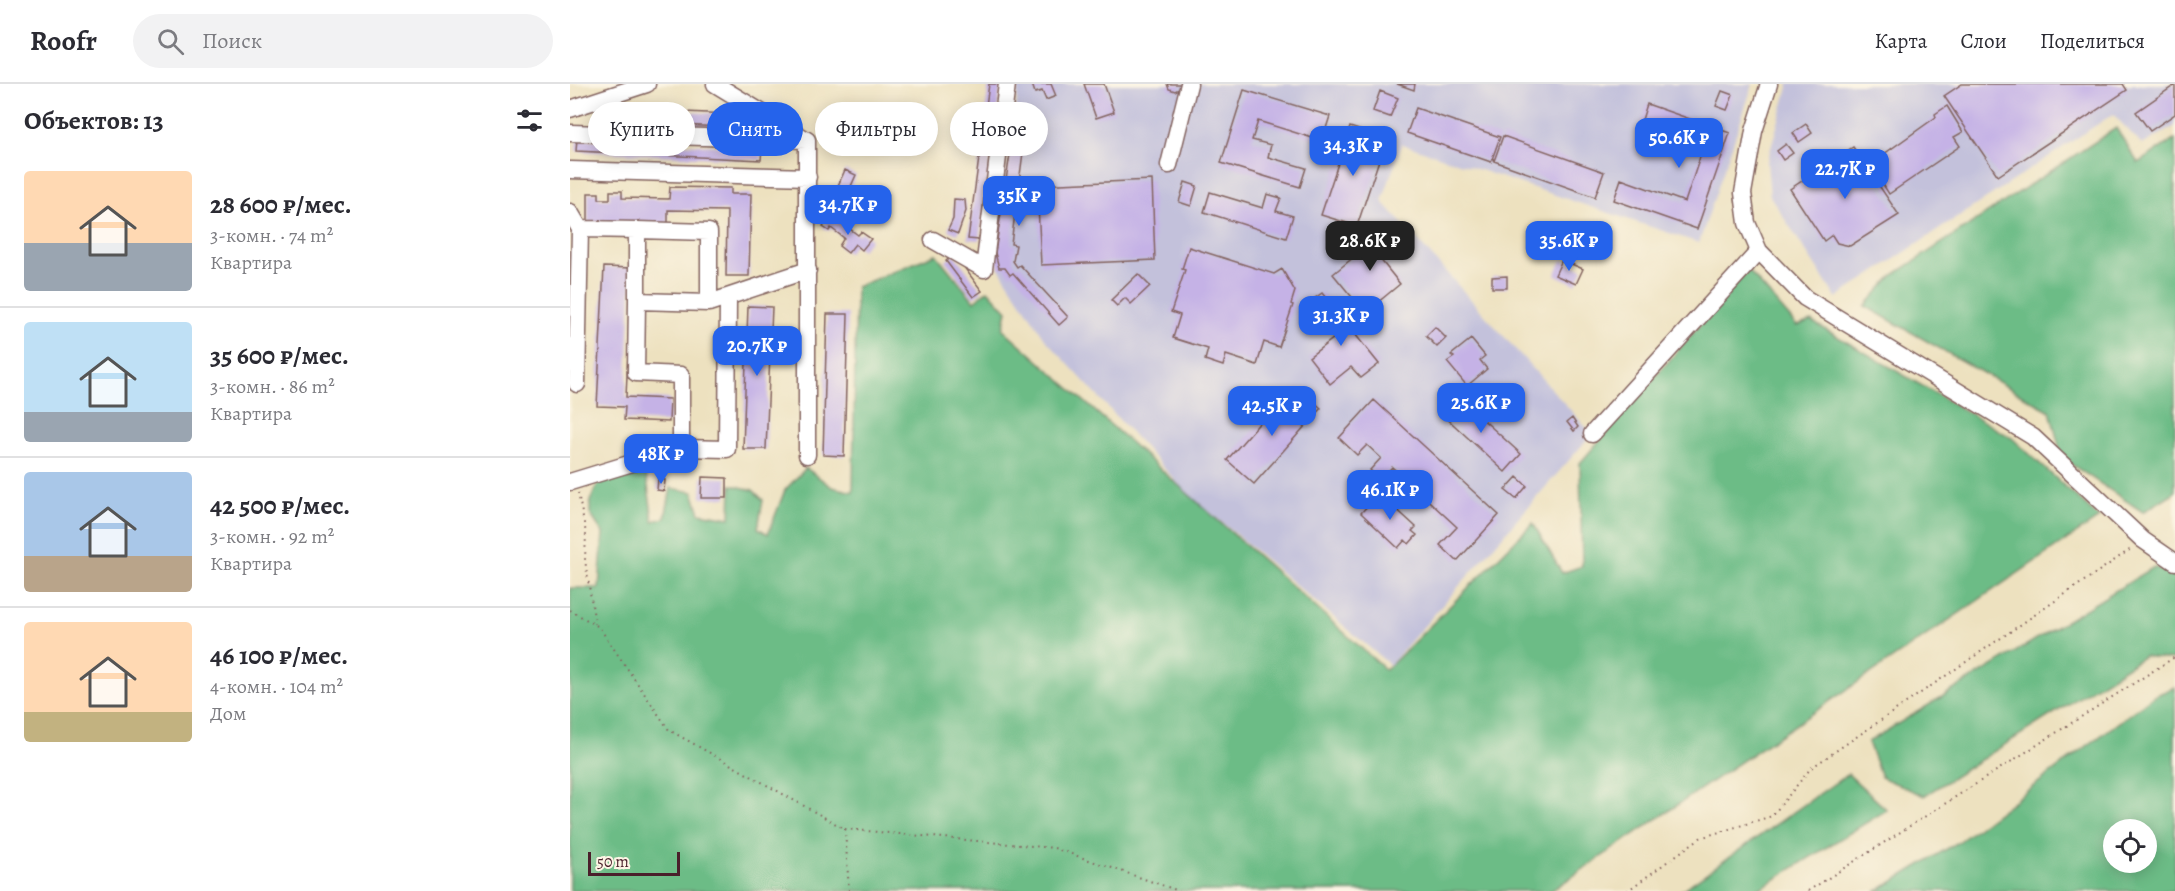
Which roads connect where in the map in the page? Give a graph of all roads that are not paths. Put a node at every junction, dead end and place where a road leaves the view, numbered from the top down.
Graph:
1 (715, 84) edge
2 (1007, 84) edge
3 (1189, 84) edge
4 (1769, 84) edge
5 (637, 86) edge
6 (570, 109) edge
7 (570, 133) edge
8 (807, 140) junction
9 (1169, 165) dead end
10 (570, 170) edge
11 (808, 177) junction
12 (570, 212) edge
13 (580, 229) junction
14 (637, 230) junction
15 (933, 240) dead end
16 (1759, 251) junction
17 (575, 264) edge
18 (808, 270) junction
19 (728, 298) junction
20 (637, 301) junction
21 (709, 303) junction
22 (576, 384) dead end
23 (1592, 434) dead end
24 (681, 448) junction
25 (807, 455) dead end
26 (572, 481) edge
27 (2175, 562) edge

1 - 8 street
2 - 15 street
3 - 9 street
4 - 16 street
5 - 6 street
7 - 8 street
8 - 11 street
10 - 11 street
11 - 18 street
12 - 13 street
13 - 14 street
13 - 17 street
14 - 20 street
14 - 21 street
16 - 23 street
16 - 27 street
17 - 22 street
18 - 19 street
18 - 25 street
19 - 21 street
19 - 24 street
20 - 21 street
20 - 24 street
24 - 26 street

